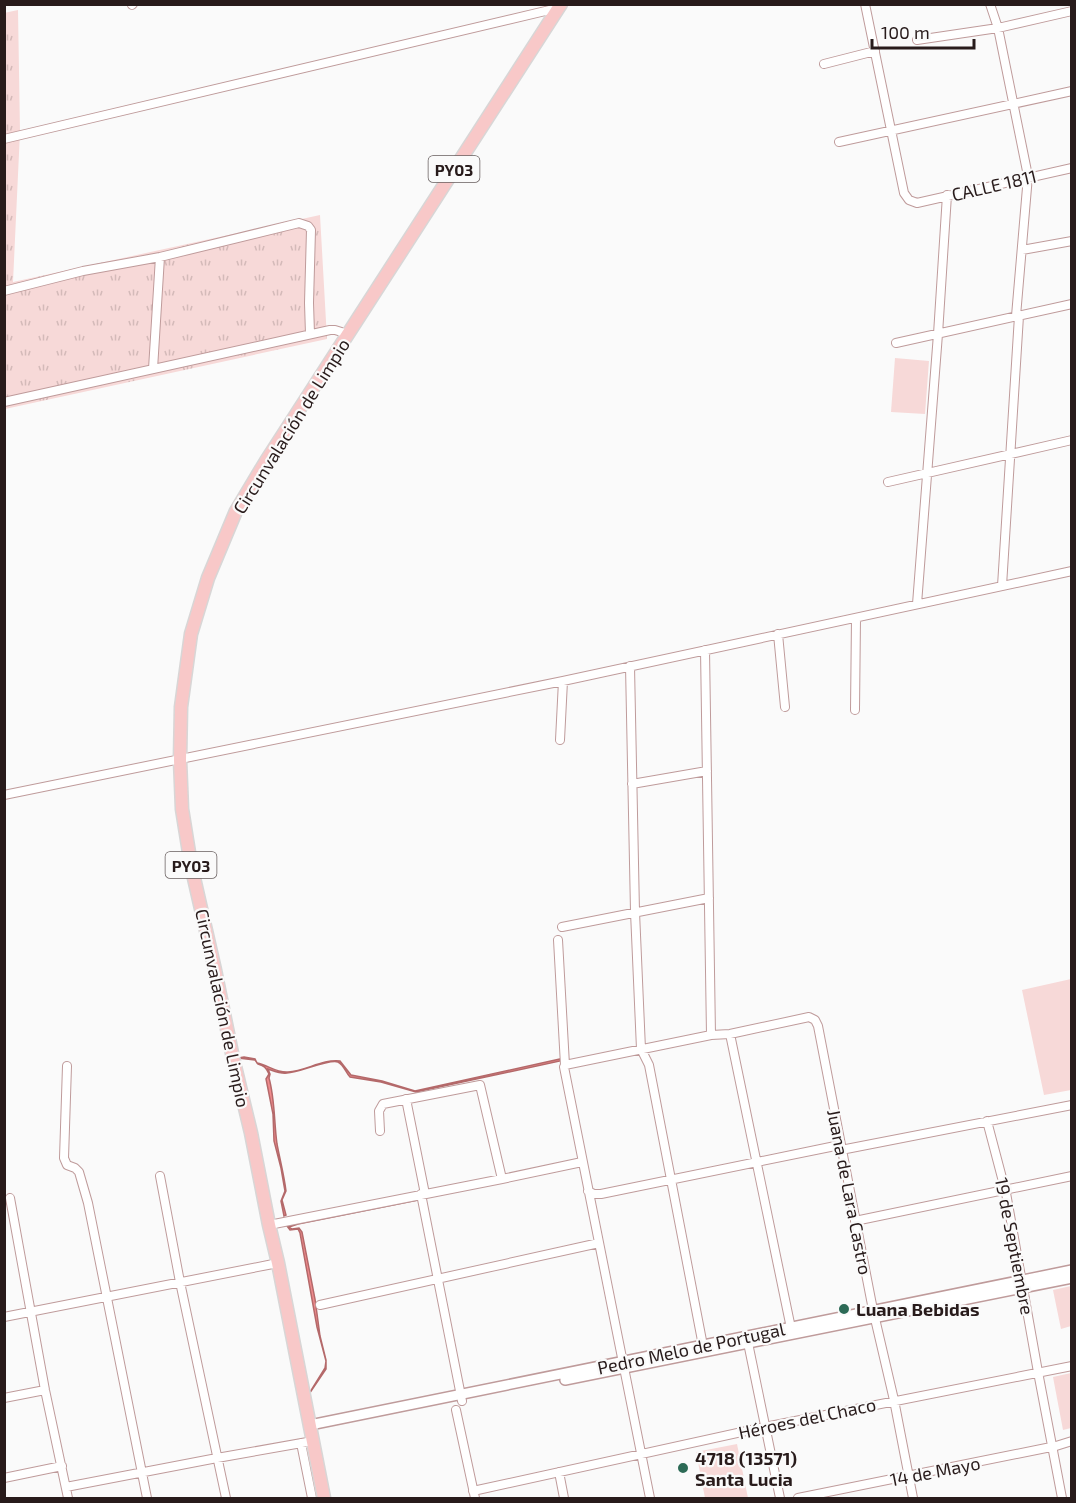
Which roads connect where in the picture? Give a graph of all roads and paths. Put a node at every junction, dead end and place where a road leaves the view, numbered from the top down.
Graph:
1 (866, 4) edge
2 (990, 4) edge
3 (560, 6) edge
4 (544, 8) edge
5 (1071, 11) edge
6 (998, 28) junction
7 (917, 40) dead end
8 (875, 51) junction
9 (824, 64) dead end
10 (1071, 91) edge
11 (1013, 103) junction
12 (892, 130) junction
13 (4, 139) edge
14 (839, 142) dead end
15 (1071, 168) edge
16 (1028, 177) junction
17 (947, 195) junction
18 (1071, 242) edge
19 (1022, 250) junction
20 (160, 257) junction
21 (4, 291) edge
22 (1071, 304) edge
23 (1018, 316) junction
24 (310, 334) junction
25 (348, 334) junction
26 (938, 334) junction
27 (896, 343) dead end
28 (153, 369) junction
29 (4, 402) edge
30 (1071, 440) edge
31 (1011, 454) junction
32 (928, 473) junction
33 (888, 482) dead end
34 (1071, 571) edge
35 (1002, 586) junction
36 (917, 604) junction
37 (856, 618) junction
38 (778, 634) junction
39 (705, 650) junction
40 (630, 666) junction
41 (563, 681) junction
42 (785, 707) dead end
43 (855, 710) dead end
44 (560, 740) dead end
45 (180, 760) junction
46 (707, 771) junction
47 (632, 784) junction
48 (4, 795) edge
49 (709, 898) junction
50 (635, 912) junction
51 (562, 927) dead end
52 (558, 940) dead end
53 (730, 1034) junction
54 (711, 1035) junction
55 (641, 1049) junction
56 (565, 1065) junction
57 (67, 1066) dead end
58 (406, 1099) junction
59 (1071, 1105) edge
60 (987, 1121) junction
61 (380, 1131) dead end
62 (841, 1148) junction
63 (582, 1162) junction
64 (756, 1162) junction
65 (160, 1176) dead end
66 (1071, 1176) edge
67 (502, 1179) junction
68 (671, 1180) junction
69 (1006, 1190) junction
70 (588, 1191) junction
71 (423, 1194) junction
72 (10, 1197) dead end
73 (855, 1221) junction
74 (269, 1225) junction
75 (599, 1243) junction
76 (278, 1263) junction
77 (1071, 1270) edge
78 (1071, 1278) edge
79 (438, 1279) junction
80 (180, 1282) junction
81 (1022, 1284) junction
82 (107, 1297) junction
83 (320, 1305) dead end
84 (30, 1312) junction
85 (874, 1314) junction
86 (4, 1317) edge
87 (791, 1331) junction
88 (747, 1340) junction
89 (703, 1349) junction
90 (623, 1365) junction
91 (1071, 1365) edge
92 (1038, 1372) junction
93 (45, 1390) junction
94 (4, 1398) edge
95 (461, 1398) junction
96 (894, 1400) junction
97 (456, 1410) dead end
98 (765, 1427) junction
99 (309, 1435) junction
100 (1071, 1441) edge
101 (1053, 1447) junction
102 (641, 1454) junction
103 (217, 1458) junction
104 (62, 1466) junction
105 (142, 1472) junction
106 (559, 1472) junction
107 (909, 1476) junction
108 (4, 1478) edge
109 (66, 1487) junction
110 (474, 1495) edge
111 (69, 1498) edge
112 (147, 1498) edge
113 (226, 1498) edge
114 (312, 1498) edge
115 (324, 1498) edge
116 (564, 1498) edge
117 (650, 1498) edge
118 (780, 1498) edge
119 (798, 1498) edge
120 (913, 1498) edge
121 (1062, 1498) edge

1 - 8 street
2 - 6 street
3 - 4 street
3 - 25 highway, Circunvalación de Limpio / PY03
4 - 13 street
5 - 6 street
6 - 7 street
6 - 11 street
8 - 9 street
8 - 12 street
10 - 11 street
11 - 12 street
11 - 16 street
12 - 14 street
12 - 17 street, CALLE 1811
15 - 16 street, CALLE 1811
16 - 17 street, CALLE 1811
16 - 19 street
17 - 26 street
18 - 19 street
19 - 23 street
20 - 21 street
20 - 24 street
20 - 28 street
22 - 23 street
23 - 26 street
23 - 31 street
24 - 25 street
24 - 28 street
25 - 45 highway, Circunvalación de Limpio / PY03
26 - 27 street
26 - 32 street
28 - 29 street
30 - 31 street
31 - 32 street
31 - 35 street
32 - 33 street
32 - 36 street
34 - 35 street
35 - 36 street
36 - 37 street
37 - 38 street
37 - 43 street
38 - 39 street
38 - 42 street
39 - 40 street
39 - 46 street
40 - 41 street
40 - 47 street
41 - 44 street
41 - 45 street
45 - 48 street
45 - 74 highway, Circunvalación de Limpio / PY03
46 - 47 street
46 - 49 street
47 - 50 street
49 - 50 street
49 - 54 street
50 - 51 street
50 - 55 street
52 - 56 street
53 - 54 street
53 - 62 street, Juana de Lara Castro
53 - 64 street
54 - 55 street
55 - 56 street
55 - 68 street
56 - 63 street
57 - 82 street
58 - 61 street
58 - 67 street
58 - 71 street
59 - 60 street
60 - 62 street
60 - 69 street, 19 de Septiembre
62 - 64 street
62 - 73 street, Juana de Lara Castro
63 - 67 street
63 - 70 street
64 - 68 street
64 - 87 street
65 - 80 street
66 - 69 street
67 - 71 street
68 - 70 street
68 - 89 street
69 - 73 street
69 - 81 street, 19 de Septiembre
70 - 75 street
71 - 74 street
71 - 79 street
72 - 84 street
73 - 85 street, Juana de Lara Castro
74 - 76 highway, Circunvalación de Limpio / PY03
75 - 79 street
75 - 90 street
76 - 80 street
76 - 99 highway, Circunvalación de Limpio / PY03
77 - 81 street, Pedro Melo de Portugal
78 - 81 street, Pedro Melo de Portugal
79 - 83 street
79 - 95 street
80 - 82 street
80 - 103 street
81 - 85 street, Pedro Melo de Portugal
81 - 92 street, 19 de Septiembre
82 - 84 street
82 - 105 street
84 - 86 street
84 - 93 street
85 - 87 street, Pedro Melo de Portugal
85 - 96 street, Juana de Lara Castro
87 - 88 street, Pedro Melo de Portugal
88 - 89 street, Pedro Melo de Portugal
88 - 98 street
89 - 90 street, Pedro Melo de Portugal
90 - 95 street, Pedro Melo de Portugal
90 - 102 street
91 - 92 street, Héroes del Chaco
92 - 96 street, Héroes del Chaco
92 - 101 street, 19 de Septiembre
93 - 94 street
93 - 104 street
95 - 99 street, Pedro Melo de Portugal
96 - 98 street, Héroes del Chaco
96 - 107 street, Juana de Lara Castro
97 - 110 street
98 - 102 street, Héroes del Chaco
98 - 118 street
99 - 103 street
99 - 114 street
99 - 115 highway, Circunvalación de Limpio / PY03
100 - 101 street, 14 de Mayo
101 - 107 street, 14 de Mayo
101 - 121 street, 19 de Septiembre
102 - 106 street, Héroes del Chaco
102 - 117 street
103 - 105 street
103 - 113 street
104 - 108 street
104 - 109 street
105 - 109 street
105 - 112 street
106 - 110 street, Héroes del Chaco
106 - 116 street
107 - 119 street, 14 de Mayo
107 - 120 street, Juana de Lara Castro
109 - 111 street

